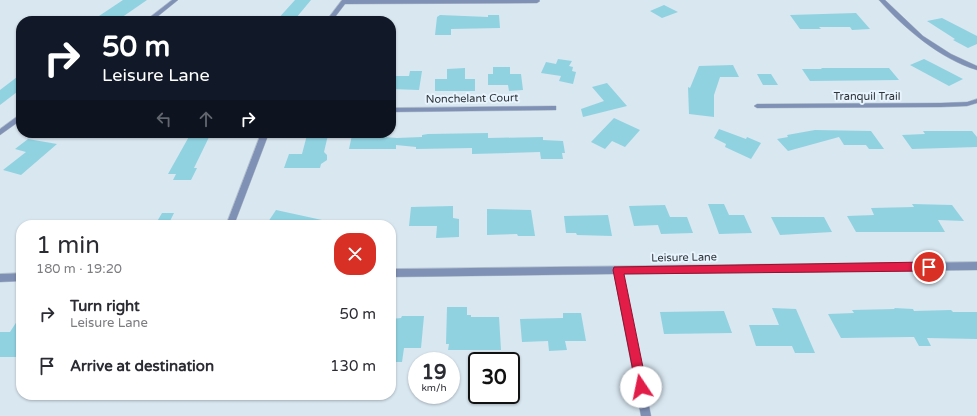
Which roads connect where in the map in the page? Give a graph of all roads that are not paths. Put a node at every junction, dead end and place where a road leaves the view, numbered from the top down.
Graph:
1 (175, 0) edge
2 (882, 0) edge
3 (344, 1) edge
4 (537, 1) edge
5 (154, 16) edge
6 (333, 16) edge
7 (977, 68) edge
8 (977, 101) edge
9 (757, 106) dead end
10 (554, 108) dead end
11 (396, 110) edge
12 (16, 121) edge
13 (0, 133) edge
14 (263, 138) edge
15 (232, 220) edge
16 (977, 266) edge
17 (618, 270) junction
18 (396, 273) edge
19 (16, 277) edge
20 (0, 278) edge
21 (646, 416) edge

1 - 5 street
2 - 7 street
3 - 4 street
3 - 6 street
8 - 9 street, Tranquil Trail
10 - 11 street, Nonchelant Court
12 - 13 street
14 - 15 street
16 - 17 street, Leisure Lane
17 - 18 street, Leisure Lane
17 - 21 street
19 - 20 street

